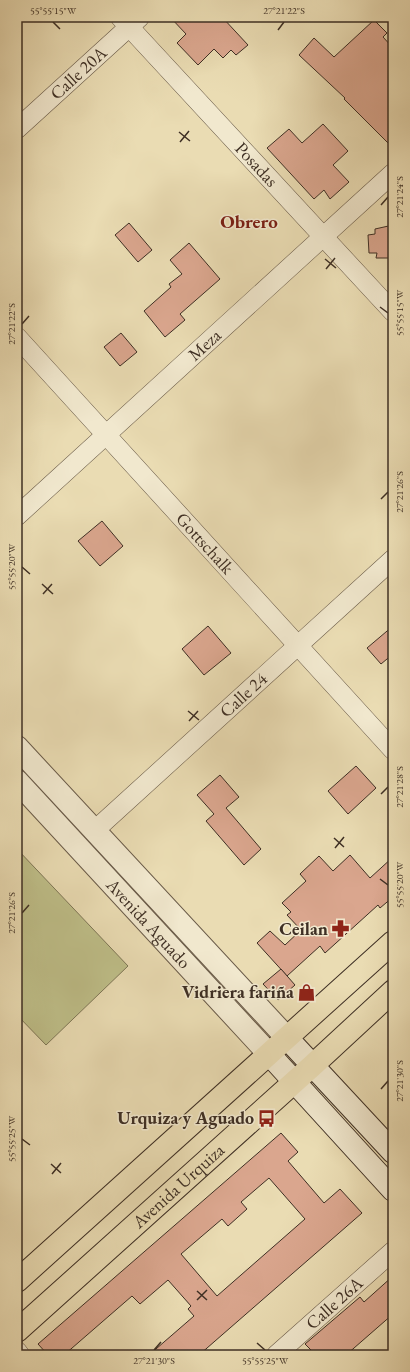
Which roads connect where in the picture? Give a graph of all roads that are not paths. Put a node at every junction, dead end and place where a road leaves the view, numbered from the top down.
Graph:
1 (130, 20) edge
2 (17, 129) edge
3 (393, 173) edge
4 (324, 236) junction
5 (393, 312) edge
6 (17, 337) edge
7 (106, 435) junction
8 (17, 516) edge
9 (393, 559) edge
10 (298, 645) junction
11 (17, 747) edge
12 (393, 750) edge
13 (17, 781) edge
14 (94, 831) junction
15 (393, 942) edge
16 (393, 991) edge
17 (287, 1038) junction
18 (269, 1054) junction
19 (312, 1066) junction
20 (294, 1082) junction
21 (393, 1152) edge
22 (393, 1190) edge
23 (393, 1251) edge
24 (17, 1281) edge
25 (17, 1331) edge
26 (17, 1351) edge
27 (20, 1355) edge
28 (276, 1355) edge

1 - 2 street, Calle 20A
1 - 4 street, Posadas
3 - 4 street, Meza
4 - 5 street, Posadas
4 - 7 street, Meza
6 - 7 street, Gottschalk
7 - 8 street, Meza
7 - 10 street, Gottschalk
9 - 10 street, Calle 24
10 - 12 street, Gottschalk
10 - 14 street, Calle 24
11 - 14 street, Avenida Aguado
13 - 18 street, Avenida Aguado
14 - 17 street, Avenida Aguado
15 - 17 main road, Avenida Urquiza
16 - 19 main road, Avenida Urquiza
17 - 18 main road, Avenida Urquiza
17 - 19 street, Avenida Aguado
18 - 20 street, Avenida Aguado
18 - 24 main road, Avenida Urquiza
19 - 20 main road, Avenida Urquiza
19 - 21 street, Avenida Aguado
20 - 22 street, Avenida Aguado
20 - 25 main road, Avenida Urquiza
23 - 28 street, Calle 26A
26 - 27 street

